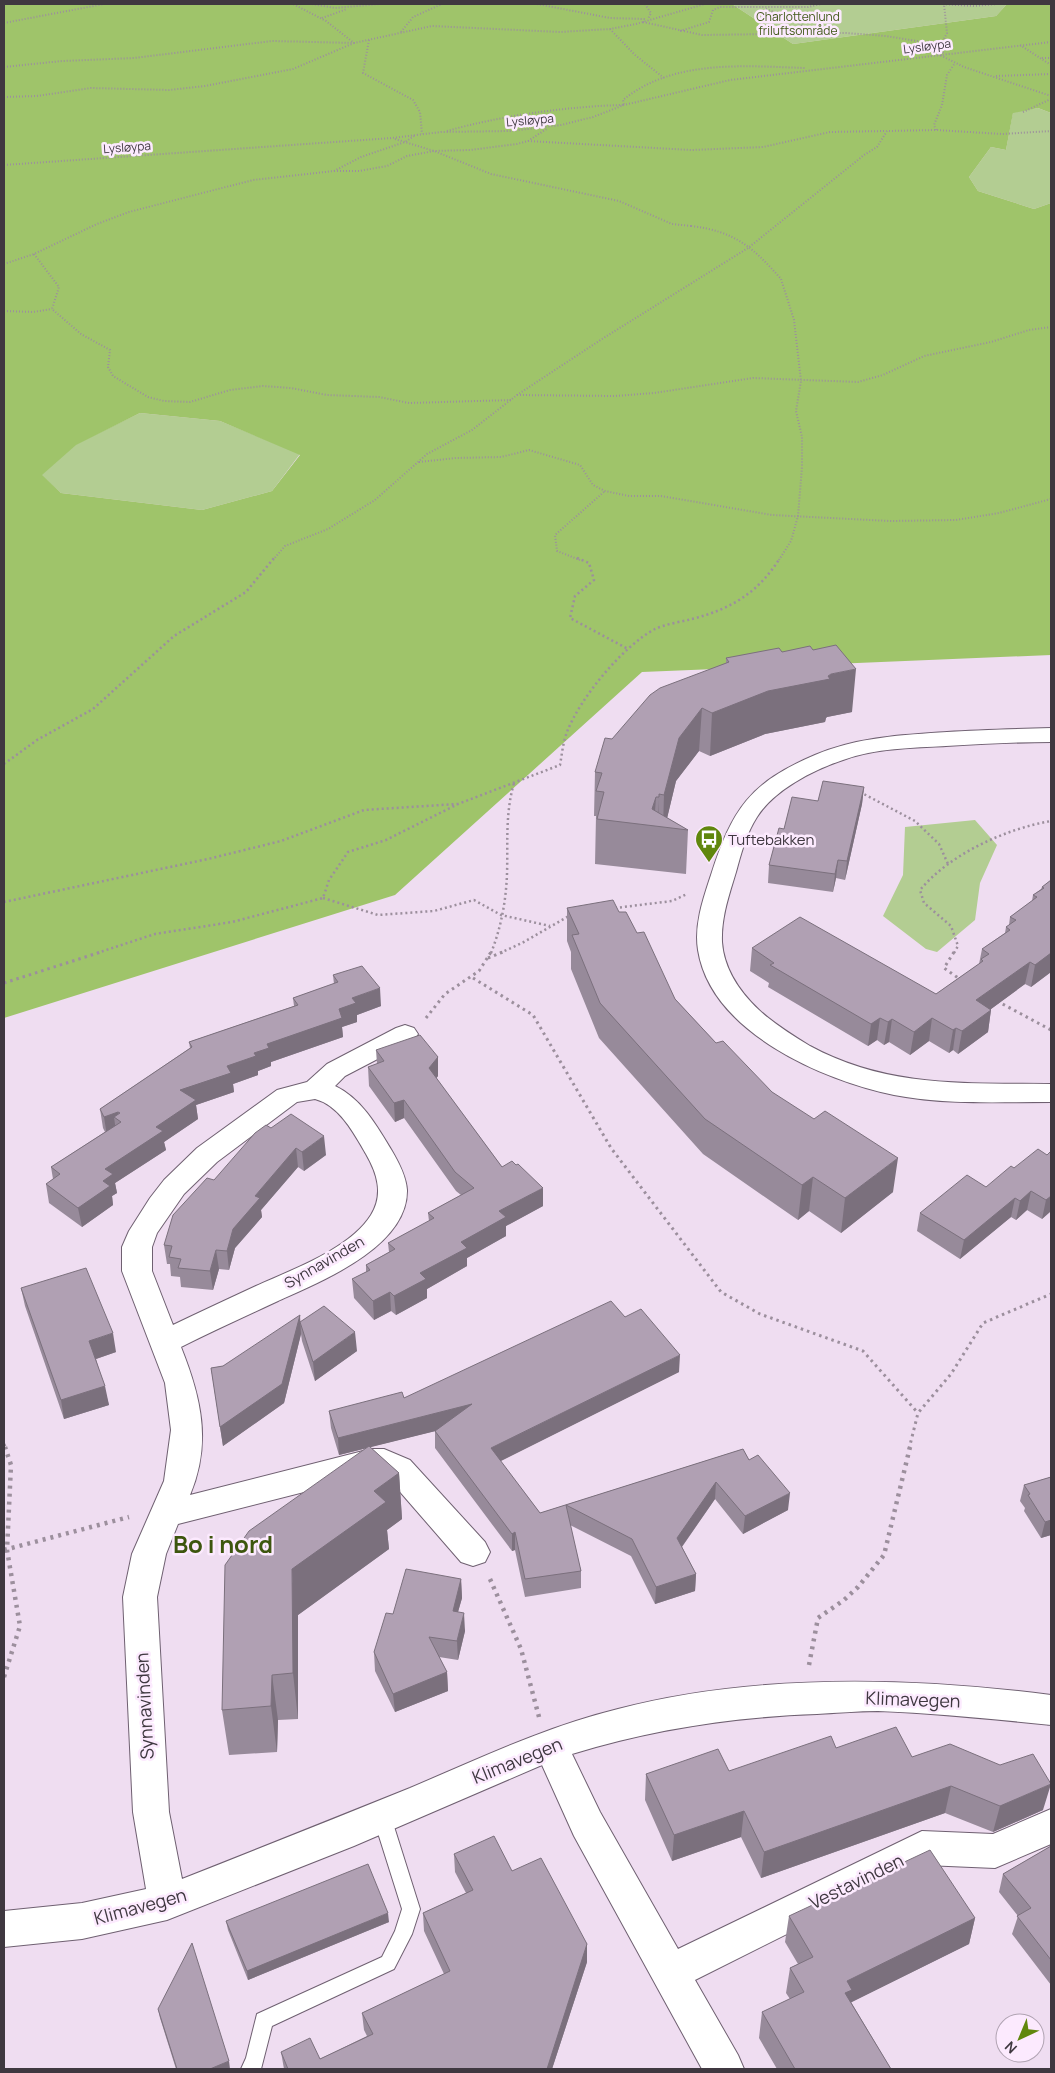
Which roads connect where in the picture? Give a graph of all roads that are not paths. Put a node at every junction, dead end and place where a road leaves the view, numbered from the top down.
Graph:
1 (1051, 735) edge
2 (405, 1034) road end
3 (315, 1090) junction
4 (1051, 1093) edge
5 (165, 1342) junction
6 (167, 1514) junction
7 (473, 1552) road end
8 (1051, 1710) edge
9 (550, 1745) junction
10 (382, 1817) junction
11 (1051, 1826) edge
12 (167, 1902) junction
13 (4, 1929) edge
14 (669, 1973) junction
15 (250, 2069) edge
16 (724, 2069) edge

1 - 4 street
2 - 3 street
3 - 5 street, Synnavinden
3 - 5 street, Synnavinden
5 - 6 street, Synnavinden
6 - 7 street
6 - 12 street, Synnavinden
8 - 9 street, Klimavegen
9 - 10 street, Klimavegen
9 - 14 street
10 - 12 street, Klimavegen
10 - 15 lane
11 - 14 street, Vestavinden
12 - 13 street, Klimavegen
14 - 16 street

